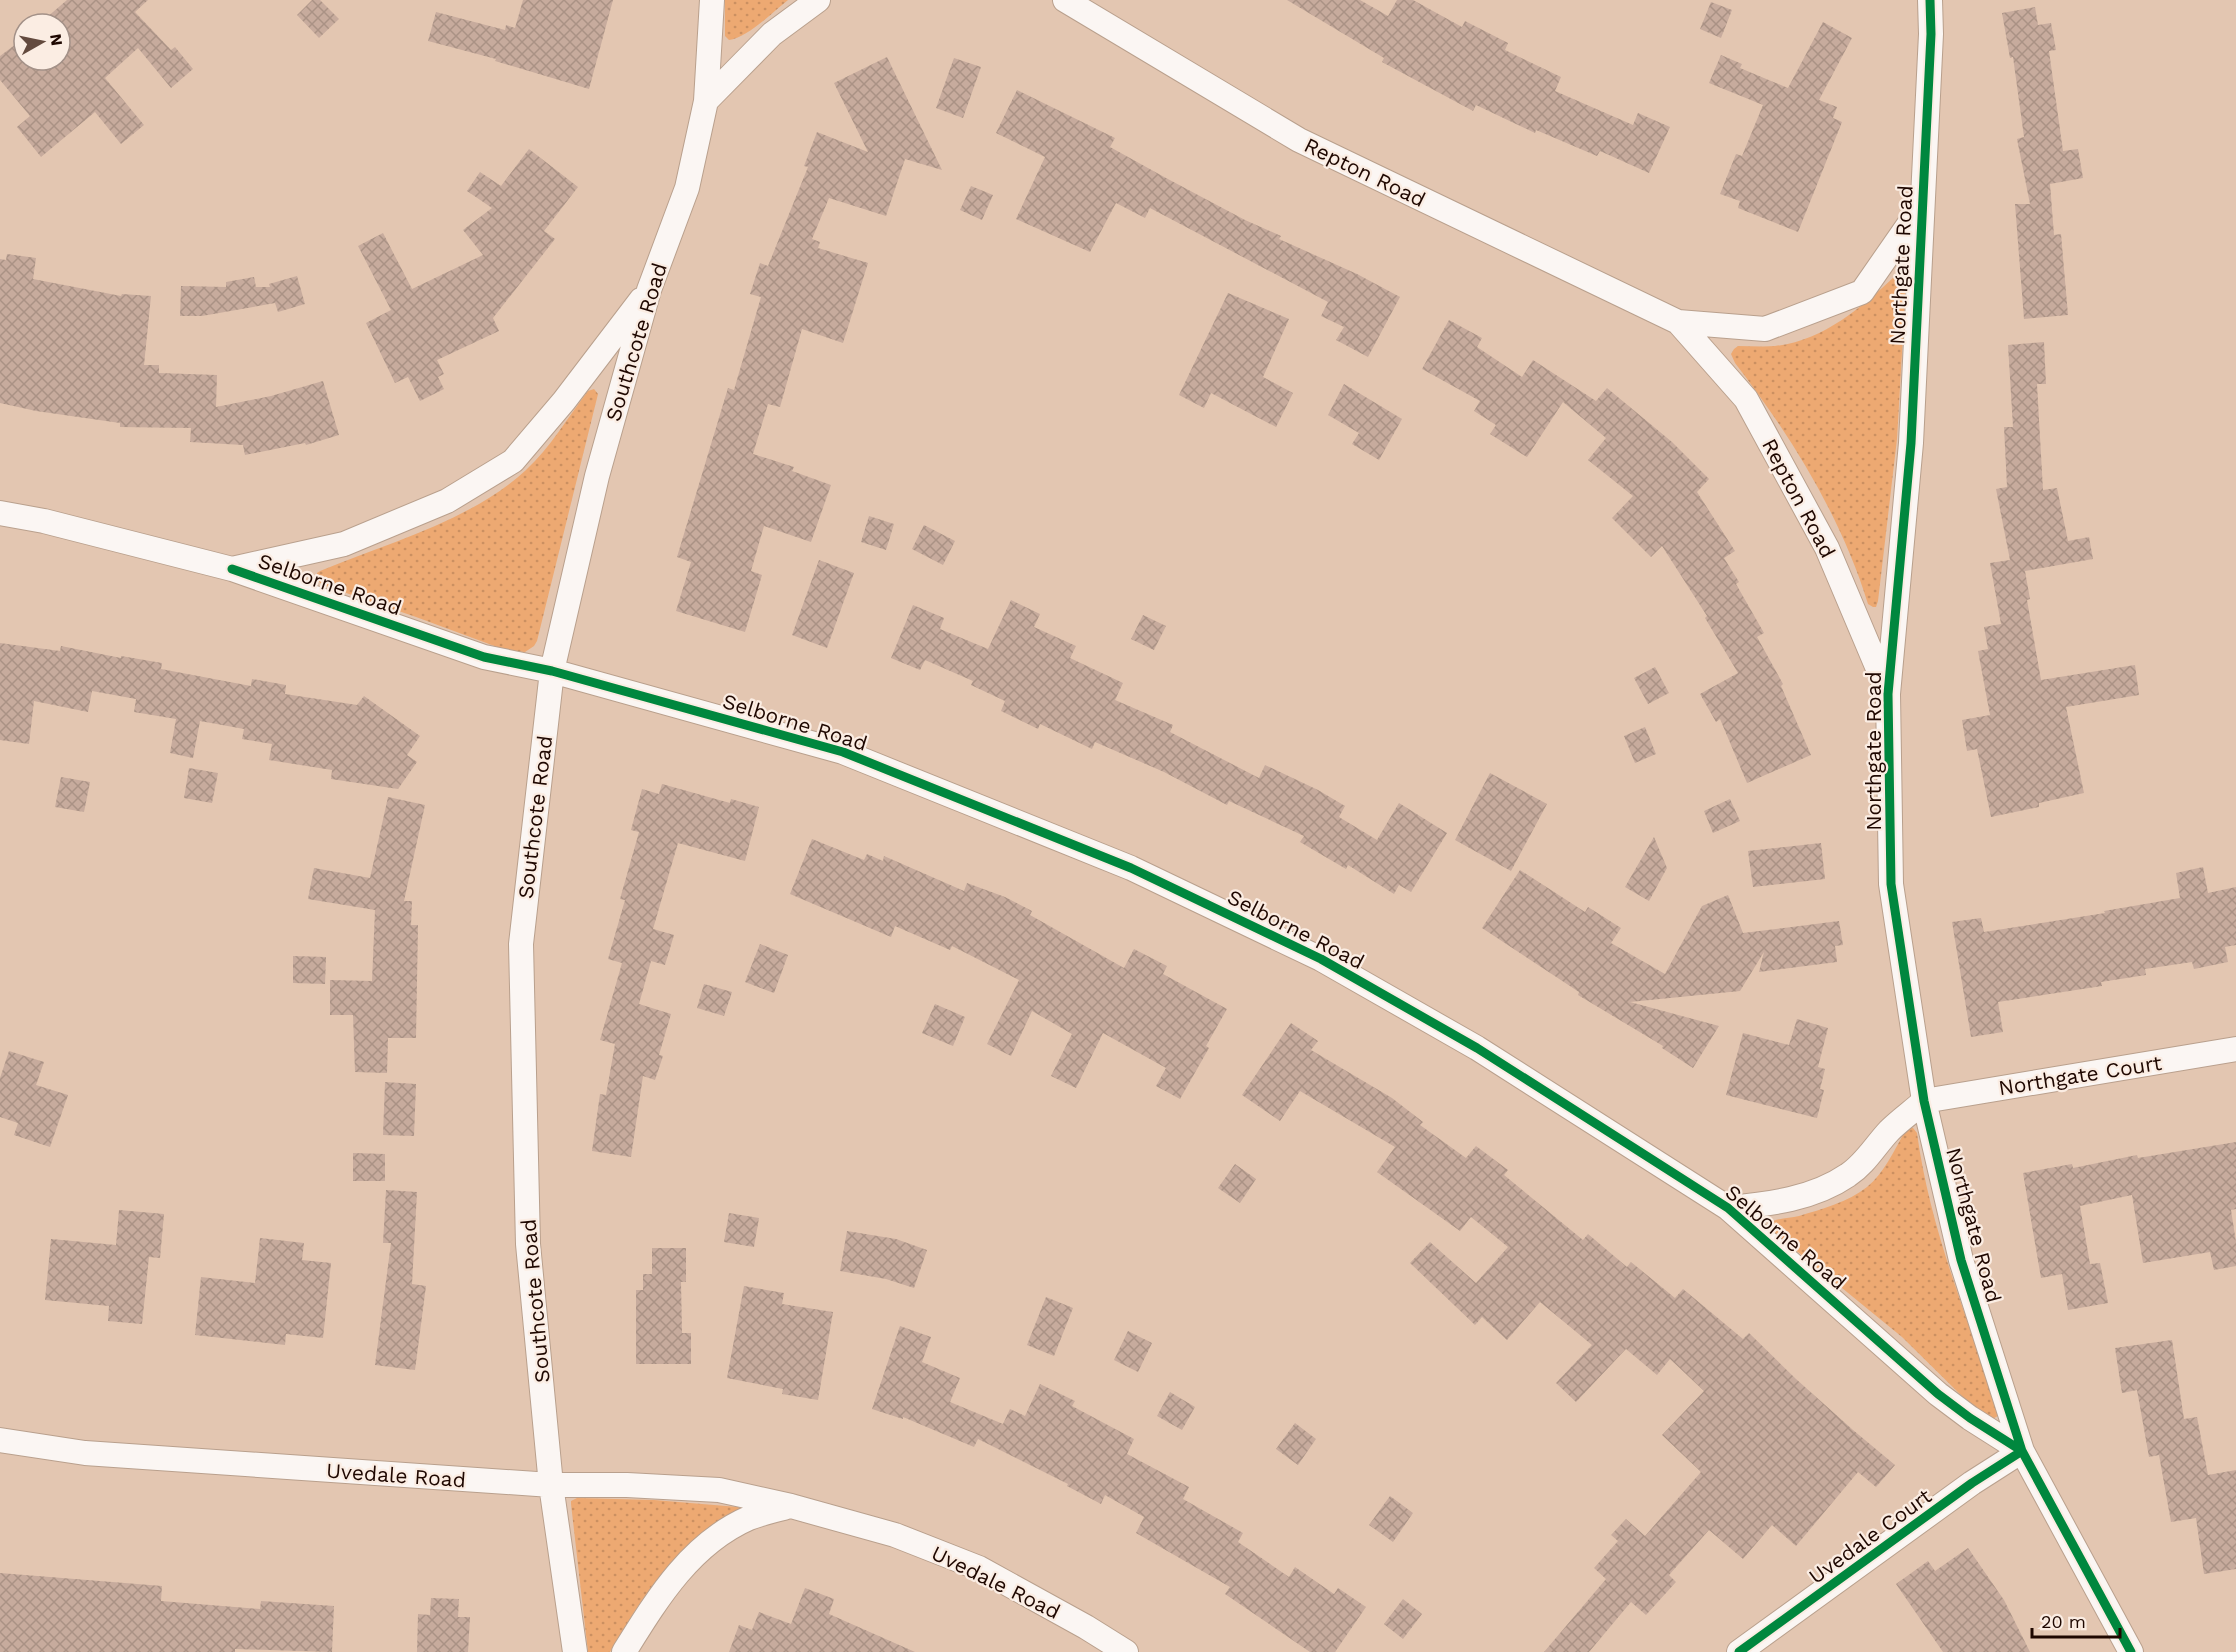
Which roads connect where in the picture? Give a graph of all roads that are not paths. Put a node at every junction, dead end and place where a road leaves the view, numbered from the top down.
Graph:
1 (712, 0) edge
2 (818, 0) edge
3 (1065, 0) edge
4 (1930, 0) edge
5 (706, 101) junction
6 (1921, 207) junction
7 (649, 290) junction
8 (1678, 322) junction
9 (0, 513) edge
10 (232, 569) junction
11 (552, 670) junction
12 (1888, 694) junction
13 (2236, 1049) edge
14 (1924, 1101) junction
15 (1728, 1208) junction
16 (0, 1440) edge
17 (2022, 1450) junction
18 (551, 1485) junction
19 (791, 1506) junction
20 (575, 1652) edge
21 (624, 1652) edge
22 (1126, 1652) edge
23 (1739, 1652) edge
24 (2131, 1652) edge

1 - 5 street, Southcote Road
2 - 5 street
3 - 8 street, Repton Road
4 - 6 street, Northgate Road
5 - 7 street, Southcote Road
6 - 8 street, Repton Road
6 - 12 street, Northgate Road
7 - 10 street, Selborne Road
7 - 11 street, Southcote Road
8 - 12 street, Repton Road
9 - 10 street, Selborne Road
10 - 11 street, Selborne Road
11 - 15 street, Selborne Road
11 - 18 street, Southcote Road
12 - 14 street, Northgate Road
13 - 14 street, Northgate Court
14 - 15 street
14 - 17 street, Northgate Road
15 - 17 street, Selborne Road
16 - 18 street, Uvedale Road
17 - 23 street, Uvedale Court
17 - 24 street
18 - 19 street, Uvedale Road
18 - 20 street, Southcote Road
19 - 21 street
19 - 22 street, Uvedale Road

